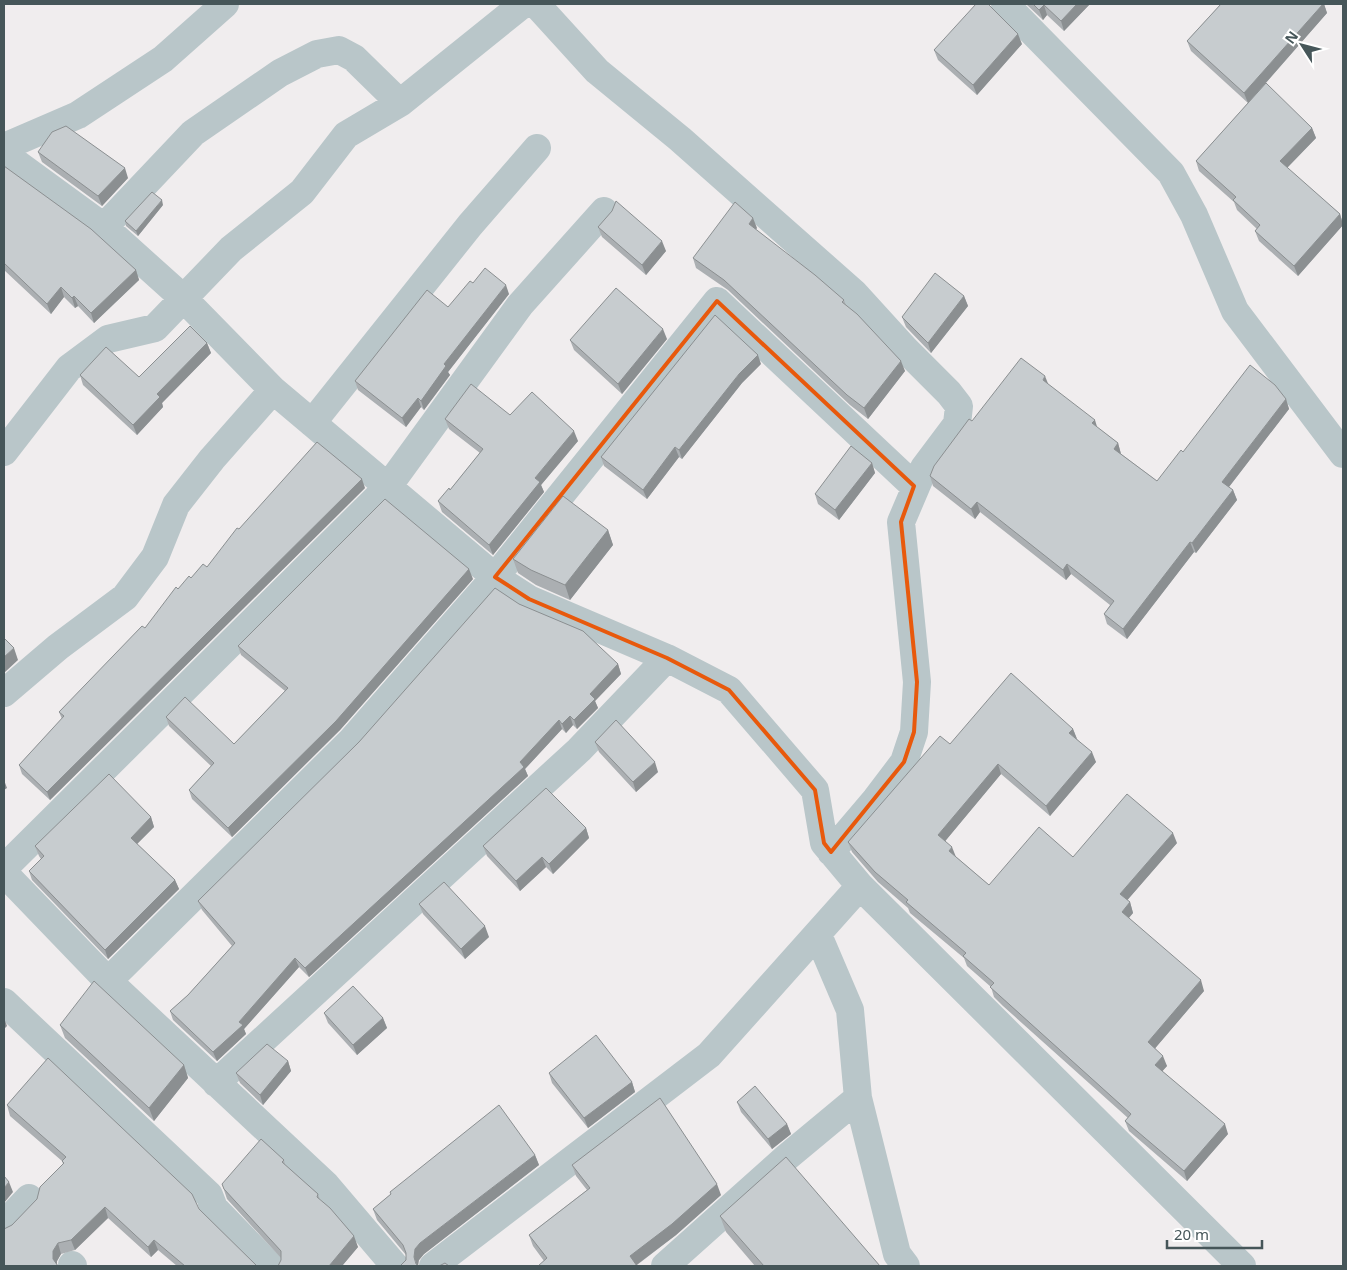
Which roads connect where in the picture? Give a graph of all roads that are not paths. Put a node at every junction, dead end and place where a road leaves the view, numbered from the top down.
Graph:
1 (225, 4) edge
2 (523, 4) edge
3 (536, 4) edge
4 (1005, 4) edge
5 (400, 103) junction
6 (4, 146) edge
7 (537, 148) dead end
8 (4, 154) edge
9 (604, 211) dead end
10 (104, 227) junction
11 (183, 298) junction
12 (273, 390) junction
13 (312, 423) junction
14 (4, 452) edge
15 (1343, 454) edge
16 (914, 486) junction
17 (387, 488) junction
18 (495, 577) junction
19 (667, 658) junction
20 (4, 693) edge
21 (831, 852) junction
22 (4, 868) edge
23 (4, 873) edge
24 (860, 886) junction
25 (818, 935) junction
26 (108, 981) junction
27 (4, 1002) edge
28 (216, 1082) junction
29 (858, 1098) junction
30 (29, 1198) dead end
31 (4, 1224) edge
32 (270, 1266) edge
33 (395, 1266) edge
34 (433, 1266) edge
35 (665, 1266) edge
36 (906, 1266) edge
37 (1242, 1266) edge

1 - 6 street
2 - 5 street
3 - 16 street
4 - 15 street
5 - 10 street
5 - 11 street
7 - 13 street
8 - 10 street
9 - 17 street
10 - 11 street
11 - 12 street
11 - 14 street
12 - 13 street
12 - 20 street
13 - 17 street
16 - 18 street
16 - 21 street
17 - 18 street
17 - 22 street
18 - 19 street
18 - 26 street
19 - 21 street
19 - 28 street
21 - 24 street
23 - 26 street
24 - 25 street
24 - 37 street
25 - 29 street
25 - 34 street
26 - 28 street
27 - 32 street
28 - 33 street
29 - 35 street
29 - 36 street
30 - 31 street

